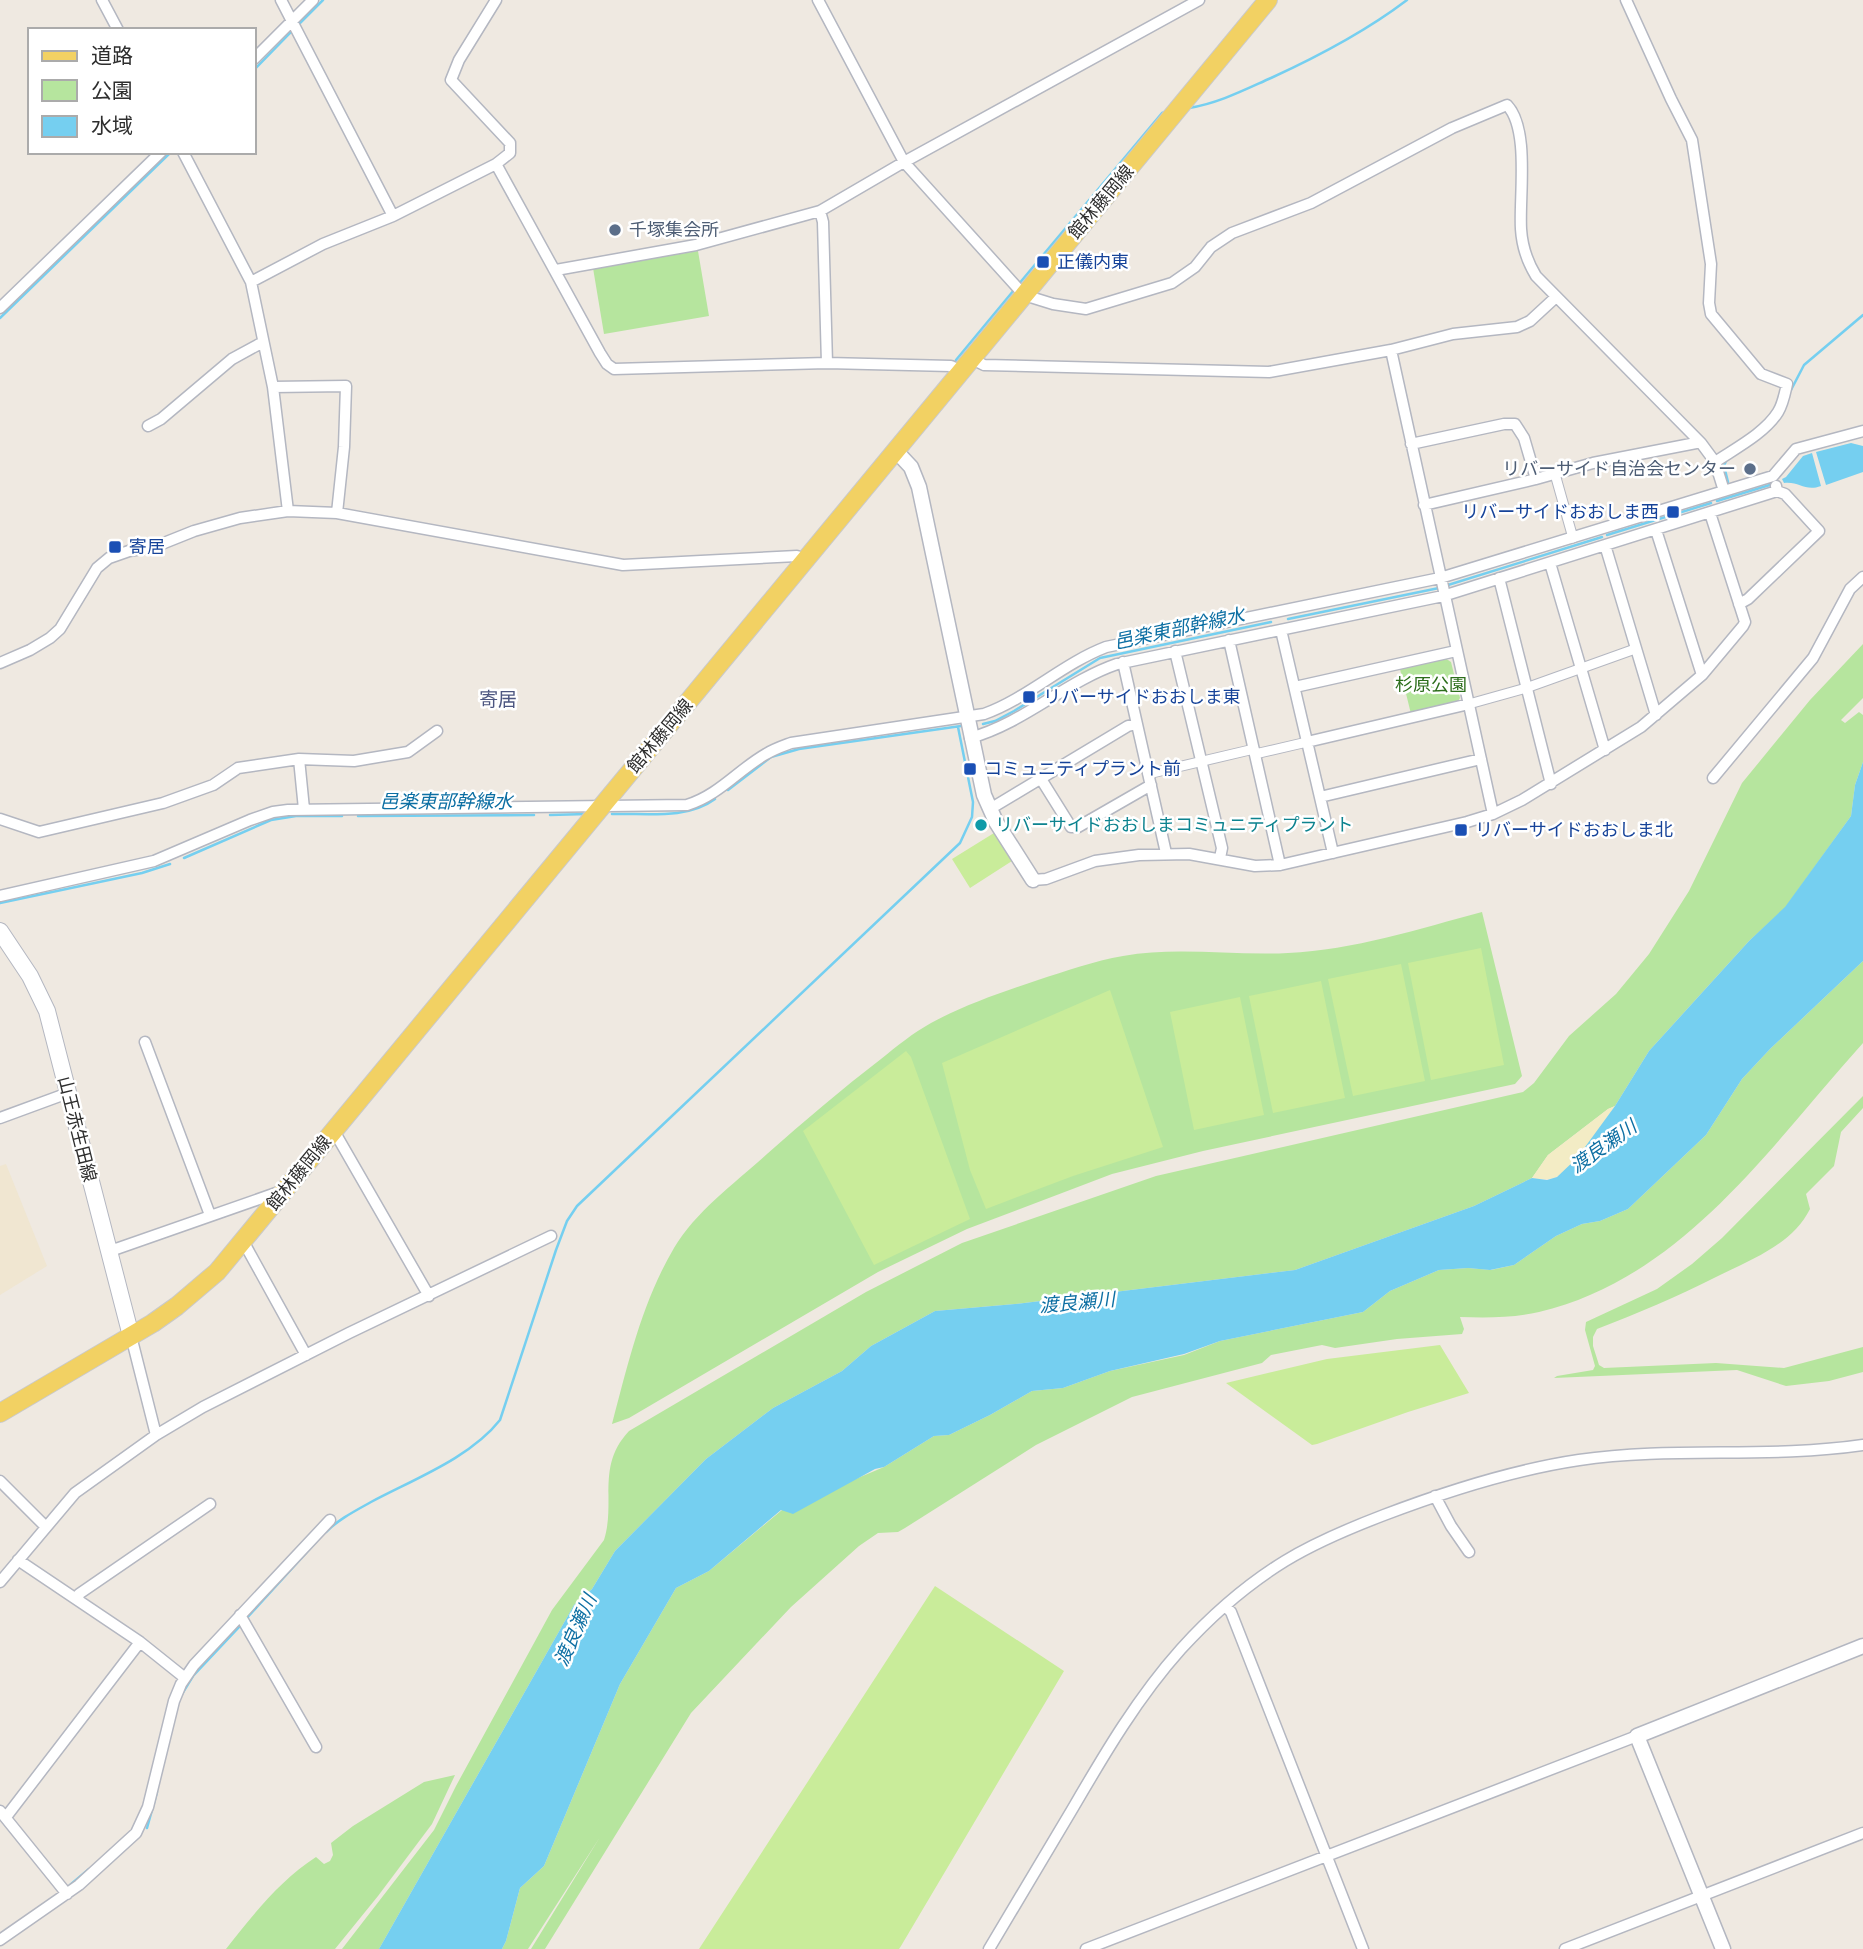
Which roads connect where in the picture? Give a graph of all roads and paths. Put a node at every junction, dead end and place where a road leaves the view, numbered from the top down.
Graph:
1 (102, 0) edge
2 (281, 0) edge
3 (313, 0) edge
4 (496, 0) edge
5 (818, 0) edge
6 (1199, 0) edge
7 (1268, 0) edge
8 (1626, 0) edge
9 (292, 20) junction
10 (117, 28) edge
11 (256, 57) edge
12 (159, 154) edge
13 (184, 154) edge
14 (904, 162) junction
15 (496, 164) junction
16 (820, 211) junction
17 (393, 216) junction
18 (556, 270) junction
19 (251, 282) junction
20 (1024, 295) junction
21 (1556, 297) junction
22 (0, 308) edge
23 (263, 342) junction
24 (1391, 350) junction
25 (827, 363) junction
26 (967, 365) junction
27 (273, 387) junction
28 (148, 426) dead end
29 (1863, 431) edge
30 (1701, 443) junction
31 (1411, 444) junction
32 (897, 451) junction
33 (1715, 461) junction
34 (1555, 474) junction
35 (1773, 476) junction
36 (1535, 479) junction
37 (1724, 491) junction
38 (1777, 491) junction
39 (1424, 505) junction
40 (288, 511) junction
41 (337, 513) junction
42 (1710, 513) junction
43 (1656, 530) junction
44 (1573, 538) junction
45 (1605, 545) junction
46 (805, 560) junction
47 (1550, 562) junction
48 (1863, 577) edge
49 (1440, 578) junction
50 (1499, 578) junction
51 (1443, 596) junction
52 (1739, 604) junction
53 (1281, 630) junction
54 (1229, 640) junction
55 (1635, 649) junction
56 (1456, 650) junction
57 (1175, 651) junction
58 (1123, 662) junction
59 (0, 663) edge
60 (1581, 669) junction
61 (1702, 675) junction
62 (1295, 687) junction
63 (1526, 688) junction
64 (1469, 705) junction
65 (1656, 715) junction
66 (966, 718) junction
67 (1136, 724) junction
68 (437, 731) dead end
69 (970, 738) junction
70 (1307, 742) junction
71 (1605, 750) junction
72 (1254, 752) junction
73 (299, 759) junction
74 (1481, 759) junction
75 (1201, 761) junction
76 (1713, 778) dead end
77 (1041, 779) junction
78 (1149, 780) junction
79 (1551, 784) junction
80 (1320, 797) junction
81 (603, 805) junction
82 (304, 809) junction
83 (990, 809) junction
84 (1493, 814) junction
85 (0, 819) edge
86 (1166, 853) junction
87 (1333, 853) junction
88 (1220, 859) junction
89 (1280, 865) junction
90 (1034, 880) joint
91 (0, 896) edge
92 (0, 931) edge
93 (145, 1042) dead end
94 (68, 1093) junction
95 (0, 1118) edge
96 (334, 1131) junction
97 (285, 1190) junction
98 (210, 1215) junction
99 (551, 1236) dead end
100 (243, 1241) junction
101 (108, 1248) junction
102 (429, 1296) junction
103 (131, 1336) junction
104 (306, 1355) junction
105 (0, 1413) edge
106 (156, 1435) junction
107 (1863, 1445) edge
108 (0, 1480) edge
109 (1435, 1496) junction
110 (210, 1504) dead end
111 (330, 1520) dead end
112 (46, 1527) junction
113 (1469, 1552) dead end
114 (18, 1560) junction
115 (0, 1582) edge
116 (78, 1599) junction
117 (1225, 1606) junction
118 (240, 1615) junction
119 (140, 1642) junction
120 (1863, 1646) edge
121 (186, 1678) junction
122 (1637, 1736) junction
123 (316, 1747) dead end
124 (3, 1814) edge
125 (1863, 1833) edge
126 (1326, 1856) junction
127 (67, 1894) junction
128 (1702, 1896) junction
129 (0, 1940) edge
130 (989, 1949) edge
131 (1086, 1949) edge
132 (1363, 1949) edge
133 (1565, 1949) edge
134 (1723, 1949) edge

1 - 10 street
2 - 9 street
3 - 9 street
4 - 15 street
5 - 14 street
6 - 14 street
7 - 20 main road, 館林藤岡線
8 - 33 street
9 - 11 street
9 - 17 street
12 - 22 street
13 - 19 street
14 - 16 street
14 - 20 street
15 - 17 street
15 - 18 street
16 - 18 street
16 - 25 street
17 - 19 street
18 - 25 street
19 - 23 street
20 - 21 street
20 - 26 main road, 館林藤岡線
21 - 24 street
21 - 30 street
23 - 27 street
23 - 28 street
24 - 26 street
24 - 31 street
25 - 26 street
26 - 32 main road, 館林藤岡線
27 - 40 street
27 - 41 street
29 - 35 street
30 - 33 street
30 - 34 street
31 - 36 street
31 - 39 street
32 - 46 main road, 館林藤岡線
32 - 66 street
33 - 37 street
34 - 36 street
34 - 44 street
35 - 37 street
35 - 38 street
36 - 39 street
37 - 44 street
38 - 42 street
38 - 52 street
39 - 49 street
40 - 41 street
40 - 59 street
41 - 46 street
42 - 43 street
42 - 52 street
43 - 45 street
43 - 61 street
44 - 49 street
45 - 47 street
45 - 55 street
46 - 81 main road, 館林藤岡線
47 - 50 street
47 - 60 street
48 - 76 street
49 - 51 street
49 - 66 street
50 - 51 street
50 - 63 street
51 - 53 street
51 - 56 street
52 - 61 street
53 - 54 street
53 - 62 street
54 - 57 street
54 - 72 street
55 - 60 street
55 - 65 street
56 - 62 street
56 - 64 street
57 - 58 street
57 - 75 street
58 - 67 street
58 - 69 street
60 - 63 street
60 - 71 street
61 - 65 street
62 - 70 street
63 - 64 street
63 - 79 street
64 - 70 street
64 - 74 street
65 - 71 street
66 - 69 street
66 - 81 street
67 - 77 street
67 - 78 street
68 - 73 street
69 - 83 street
70 - 72 street
70 - 80 street
71 - 79 street
72 - 75 street
72 - 89 street
73 - 82 street
73 - 85 street
74 - 80 street
74 - 84 street
75 - 78 street
75 - 88 street
77 - 78 street
77 - 83 street
78 - 86 street
79 - 84 street
80 - 87 street
81 - 82 street
81 - 96 main road, 館林藤岡線
82 - 91 street
83 - 90 street
84 - 87 street
86 - 88 street
86 - 90 street
87 - 89 street
88 - 89 street
92 - 94 main road, 山王赤生田線
93 - 98 street
94 - 95 street
94 - 101 main road, 山王赤生田線
96 - 97 main road, 館林藤岡線
96 - 102 street
97 - 98 street
97 - 100 main road, 館林藤岡線
98 - 101 street
99 - 102 street
100 - 103 main road, 館林藤岡線
100 - 104 street
101 - 103 main road, 山王赤生田線
102 - 104 street
103 - 105 main road, 館林藤岡線
103 - 106 street
104 - 106 street
106 - 112 street
107 - 109 street
108 - 112 street
109 - 113 street
109 - 117 street
110 - 116 street
111 - 118 street
112 - 114 street
114 - 115 street
114 - 116 street
116 - 119 street
117 - 126 street
117 - 130 street
118 - 121 street
118 - 123 street
119 - 121 street
119 - 124 street
120 - 122 street
121 - 127 street
122 - 126 street
122 - 128 street
124 - 127 street
125 - 128 street
126 - 131 street
126 - 132 street
127 - 129 street
128 - 133 street
128 - 134 street

